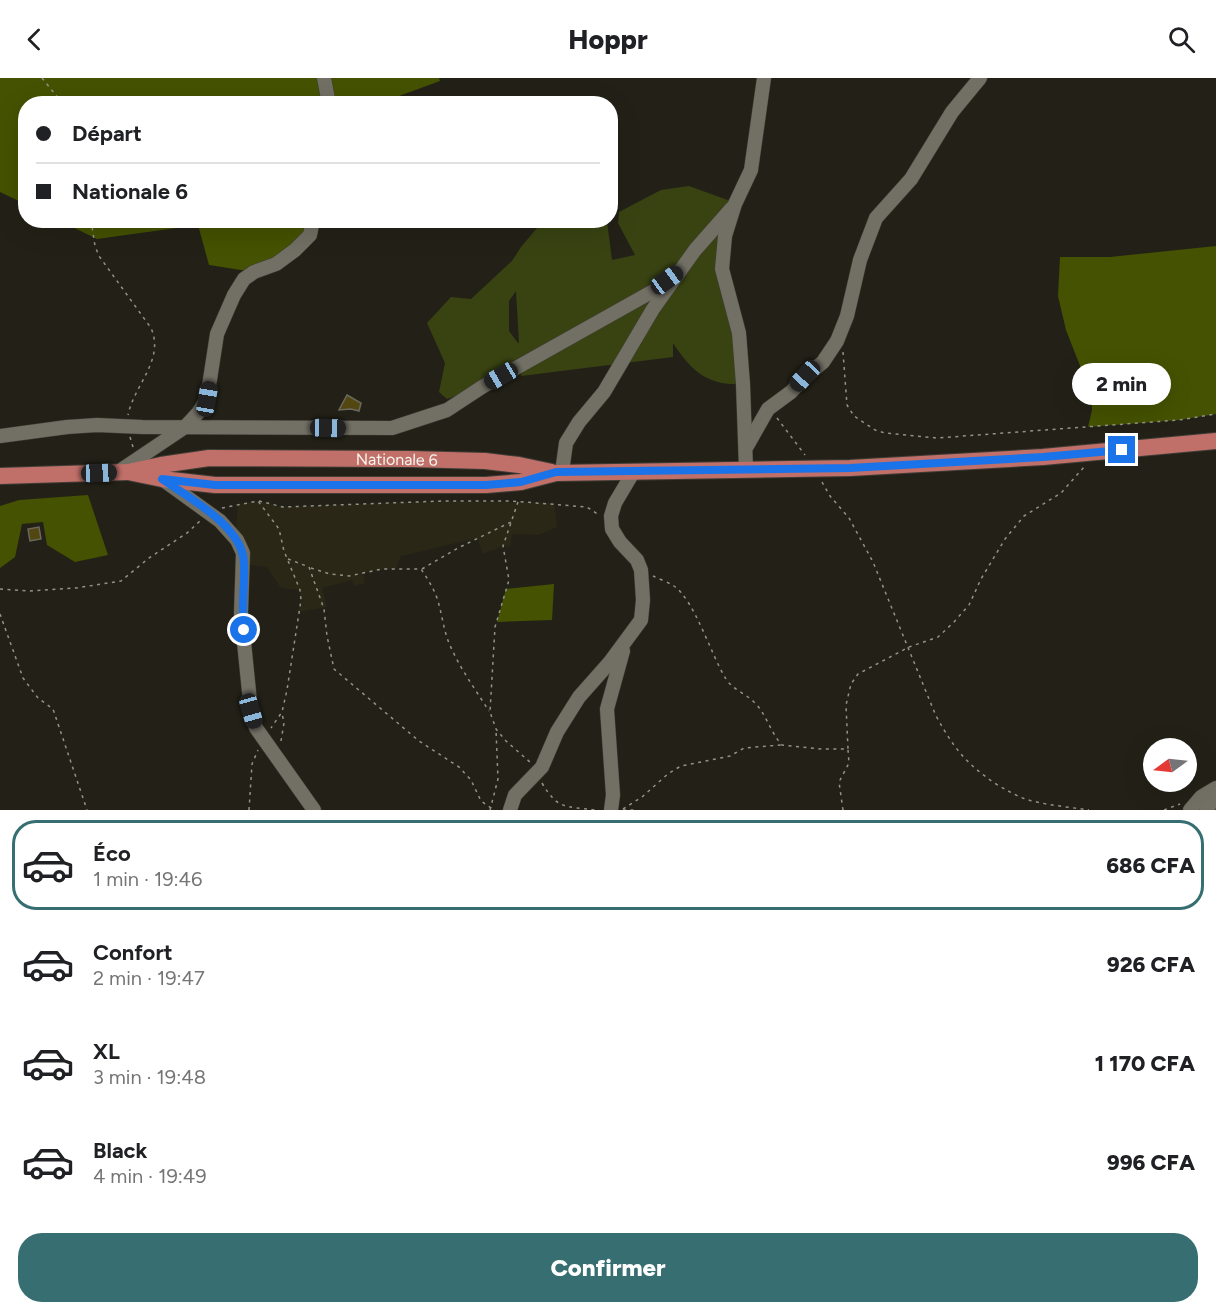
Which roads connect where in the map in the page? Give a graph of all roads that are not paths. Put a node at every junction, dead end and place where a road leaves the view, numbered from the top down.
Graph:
1 (324, 78) edge
2 (765, 78) edge
3 (980, 78) edge
4 (327, 96) edge
5 (735, 204) junction
6 (311, 228) edge
7 (680, 271) junction
8 (185, 427) junction
9 (0, 436) edge
10 (1216, 441) edge
11 (747, 446) junction
12 (128, 468) junction
13 (746, 470) junction
14 (634, 471) junction
15 (559, 472) junction
16 (0, 476) edge
17 (162, 479) junction
18 (626, 641) junction
19 (1216, 788) edge
20 (1216, 793) edge
21 (315, 810) edge
22 (510, 810) edge
23 (611, 810) edge
24 (1190, 810) edge
25 (1207, 810) edge

1 - 4 street
2 - 5 street
3 - 11 street
5 - 7 street
5 - 11 street
6 - 8 street
7 - 8 street
7 - 15 street
8 - 9 street
8 - 12 street
10 - 13 main road, Nationale 6
11 - 13 street
12 - 15 main road, Nationale 6
12 - 16 main road, Nationale 6
12 - 17 main road, Nationale 6
13 - 14 main road, Nationale 6
14 - 15 main road, Nationale 6
14 - 18 street
15 - 17 main road, Nationale 6
17 - 21 street
18 - 22 street
18 - 23 street
19 - 24 street
20 - 25 street

